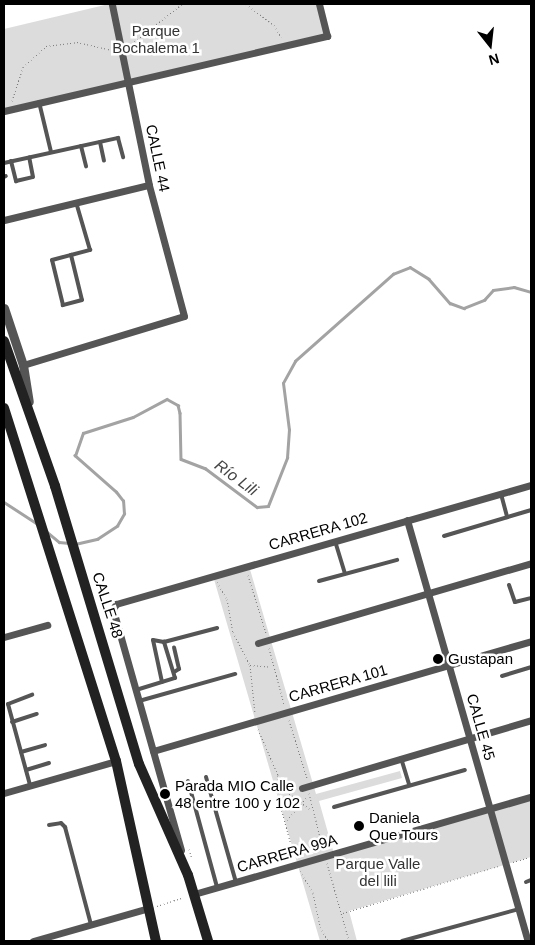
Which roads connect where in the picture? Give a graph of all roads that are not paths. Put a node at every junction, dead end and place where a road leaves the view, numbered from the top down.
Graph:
1 (112, 4) edge
2 (319, 4) edge
3 (128, 81) junction
4 (39, 102) junction
5 (5, 110) edge
6 (100, 142) junction
7 (82, 146) junction
8 (51, 152) junction
9 (29, 157) junction
10 (122, 157) dead end
11 (11, 161) junction
12 (104, 161) dead end
13 (4, 163) edge
14 (86, 166) dead end
15 (149, 185) junction
16 (76, 202) junction
17 (4, 220) edge
18 (71, 255) junction
19 (4, 308) edge
20 (4, 341) edge
21 (23, 365) junction
22 (4, 408) edge
23 (32, 422) junction
24 (531, 485) edge
25 (501, 494) junction
26 (531, 510) edge
27 (508, 517) junction
28 (407, 520) junction
29 (444, 536) dead end
30 (335, 541) junction
31 (397, 560) dead end
32 (531, 563) edge
33 (345, 574) junction
34 (318, 581) dead end
35 (509, 585) dead end
36 (428, 592) junction
37 (531, 598) edge
38 (114, 607) joint
39 (47, 625) dead end
40 (217, 628) dead end
41 (4, 637) edge
42 (531, 641) edge
43 (164, 642) junction
44 (258, 642) dead end
45 (174, 648) dead end
46 (449, 665) junction
47 (531, 667) edge
48 (174, 672) junction
49 (234, 674) dead end
50 (502, 676) dead end
51 (162, 682) junction
52 (136, 690) junction
53 (32, 695) dead end
54 (139, 701) junction
55 (38, 714) dead end
56 (531, 720) edge
57 (12, 722) junction
58 (470, 738) junction
59 (45, 745) dead end
60 (153, 751) junction
61 (21, 752) junction
62 (401, 758) junction
63 (116, 761) junction
64 (49, 763) dead end
65 (26, 770) junction
66 (465, 770) dead end
67 (206, 776) dead end
68 (188, 781) dead end
69 (30, 785) junction
70 (409, 785) junction
71 (302, 788) dead end
72 (4, 793) edge
73 (531, 796) edge
74 (334, 808) dead end
75 (490, 808) junction
76 (49, 825) dead end
77 (188, 874) junction
78 (531, 880) edge
79 (236, 882) junction
80 (526, 882) dead end
81 (217, 887) junction
82 (194, 894) junction
83 (149, 908) junction
84 (519, 909) junction
85 (91, 925) junction
86 (32, 941) edge
87 (156, 941) edge
88 (208, 941) edge
89 (402, 941) edge
90 (528, 941) edge

1 - 3 street, CALLE 44
2 - 3 street
3 - 4 street
3 - 15 street, CALLE 44
4 - 5 street
4 - 8 lane
6 - 7 lane
6 - 10 lane
6 - 12 lane
7 - 8 lane
7 - 14 lane
8 - 9 lane
9 - 11 lane
9 - 11 lane
11 - 13 lane
15 - 16 street
15 - 21 street, CALLE 44
16 - 17 street
16 - 18 lane
18 - 18 lane
19 - 21 street
20 - 23 main road, CALLE 48
21 - 23 street
22 - 63 main road
23 - 77 main road, CALLE 48
24 - 25 street, CARRERA 102
25 - 27 lane
25 - 28 street, CARRERA 102
26 - 27 lane
27 - 29 lane
28 - 30 street, CARRERA 102
28 - 36 street, CALLE 45
30 - 33 lane
30 - 38 street, CARRERA 102
31 - 33 lane
32 - 36 street
33 - 34 lane
35 - 37 lane
36 - 44 street
36 - 46 street, CALLE 45
38 - 52 street, CALLE 48
39 - 41 street
40 - 43 lane
42 - 46 street, CARRERA 101
43 - 48 lane
43 - 51 lane
45 - 48 lane
46 - 58 street, CALLE 45
46 - 60 street, CARRERA 101
47 - 50 lane
48 - 51 lane
49 - 54 lane
51 - 52 lane
52 - 54 street, CALLE 48
53 - 57 lane
54 - 60 street, CALLE 48
55 - 57 lane
56 - 58 street
57 - 61 lane
58 - 62 street
58 - 75 street, CALLE 45
59 - 61 lane
60 - 77 street, CALLE 48
61 - 65 lane
62 - 70 lane
62 - 71 street
63 - 69 street
63 - 83 main road
64 - 65 lane
65 - 69 lane
66 - 70 lane
67 - 79 lane
68 - 81 lane
69 - 72 street
70 - 74 lane
73 - 75 street, CARRERA 99A
75 - 79 street, CARRERA 99A
75 - 84 street, CALLE 45
76 - 85 lane
77 - 82 main road, CALLE 48
78 - 80 lane
79 - 81 street, CARRERA 99A
81 - 82 street, CARRERA 99A
82 - 88 main road, CALLE 48
83 - 85 street
83 - 87 main road
84 - 89 lane
84 - 90 street, CALLE 45
85 - 86 street

